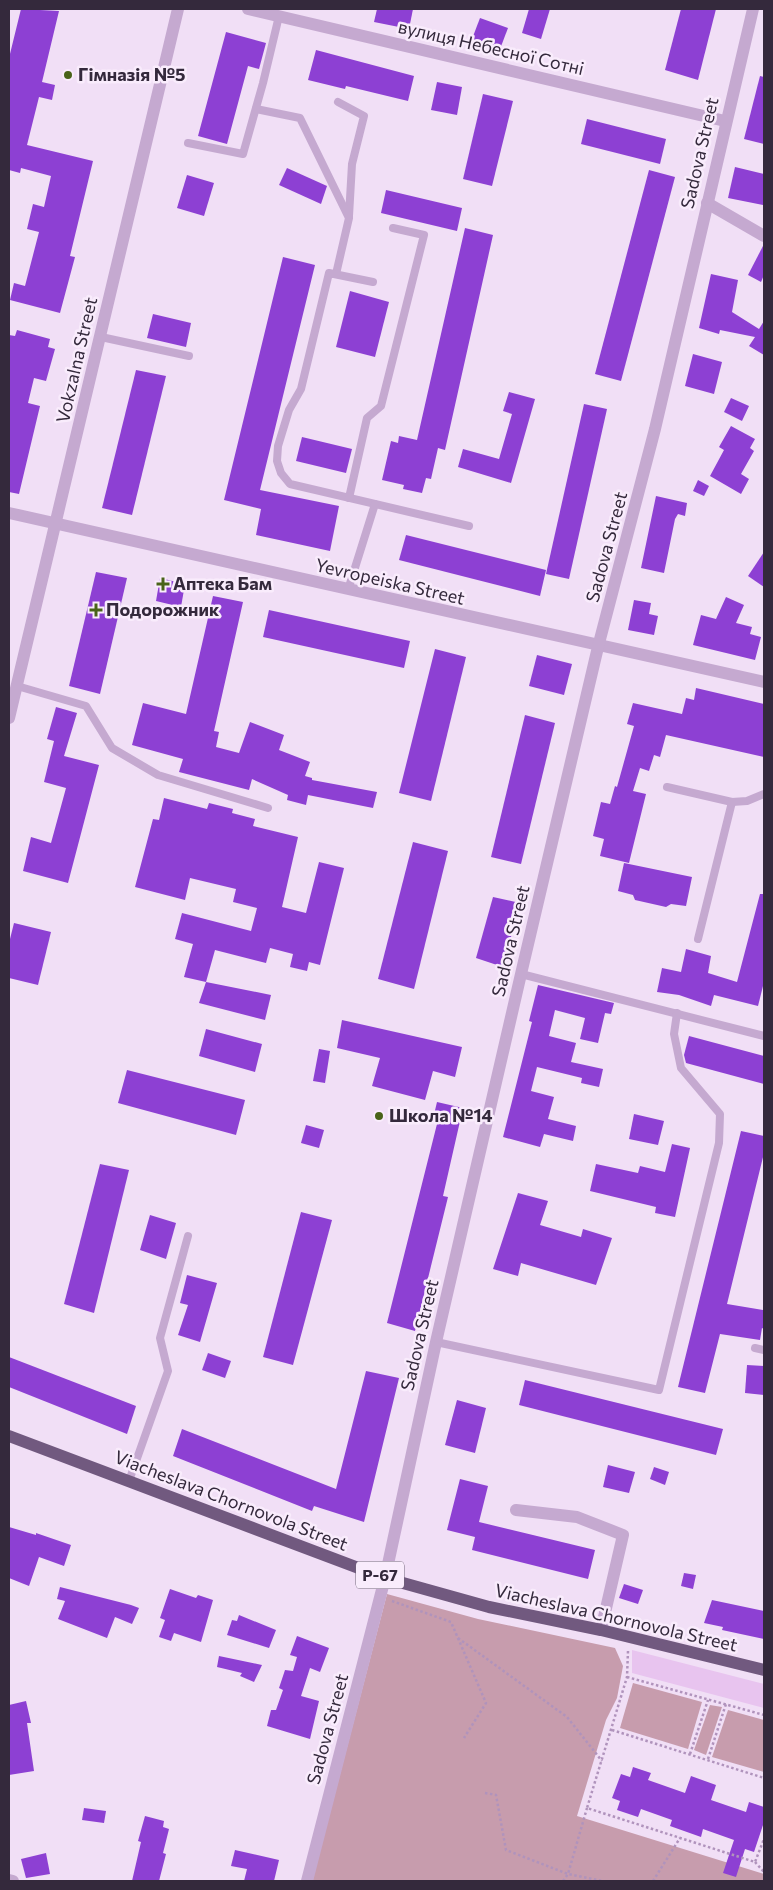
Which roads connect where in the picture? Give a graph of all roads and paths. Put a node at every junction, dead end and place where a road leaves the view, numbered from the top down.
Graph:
1 (178, 9) edge
2 (248, 9) edge
3 (753, 9) edge
4 (279, 16) junction
5 (338, 102) dead end
6 (256, 109) junction
7 (725, 121) junction
8 (188, 143) dead end
9 (707, 203) junction
10 (348, 218) junction
11 (393, 228) dead end
12 (764, 236) edge
13 (336, 274) junction
14 (373, 282) dead end
15 (101, 336) junction
16 (189, 356) dead end
17 (349, 498) junction
18 (375, 504) junction
19 (9, 513) edge
20 (56, 524) junction
21 (469, 526) dead end
22 (348, 590) junction
23 (598, 647) junction
24 (764, 682) edge
25 (17, 686) junction
26 (9, 718) edge
27 (667, 787) dead end
28 (764, 794) edge
29 (732, 802) junction
30 (268, 808) dead end
31 (698, 939) dead end
32 (522, 974) junction
33 (677, 1014) junction
34 (764, 1036) edge
35 (188, 1236) dead end
36 (436, 1342) junction
37 (755, 1348) dead end
38 (764, 1350) edge
39 (9, 1436) edge
40 (129, 1481) junction
41 (516, 1510) dead end
42 (385, 1578) junction
43 (381, 1597) junction
44 (600, 1630) junction
45 (630, 1637) junction
46 (458, 1638) junction
47 (764, 1670) edge
48 (627, 1677) junction
49 (708, 1700) junction
50 (726, 1704) junction
51 (764, 1715) edge
52 (612, 1730) junction
53 (464, 1738) dead end
54 (690, 1754) junction
55 (708, 1759) junction
56 (602, 1762) junction
57 (764, 1778) edge
58 (485, 1794) dead end
59 (587, 1808) junction
60 (680, 1838) junction
61 (764, 1839) edge
62 (763, 1849) edge
63 (755, 1862) junction
64 (764, 1872) edge
65 (568, 1874) junction
66 (9, 1880) edge
67 (13, 1881) edge
68 (307, 1881) edge
69 (563, 1881) edge
70 (602, 1881) edge
71 (653, 1881) edge

1 - 15 street, Vokzalna Street
2 - 4 street, вулиця Небесної Сотні
3 - 7 street, Sadova Street
4 - 6 lane
4 - 7 street, вулиця Небесної Сотні
5 - 10 lane
6 - 8 lane
6 - 10 lane
7 - 9 street, Sadova Street
9 - 12 street
9 - 23 street, Sadova Street
10 - 13 lane
11 - 17 lane
13 - 14 lane
13 - 17 lane
15 - 16 lane
15 - 20 street, Vokzalna Street
17 - 18 lane
18 - 21 lane
18 - 22 lane
19 - 20 street, Yevropeiska Street
20 - 22 street, Yevropeiska Street
20 - 25 street, Vokzalna Street
22 - 23 street, Yevropeiska Street
23 - 24 street, Yevropeiska Street
23 - 32 street, Sadova Street
25 - 26 street, Vokzalna Street
25 - 30 lane
27 - 29 lane
28 - 29 lane
29 - 31 lane
32 - 33 lane
32 - 36 street, Sadova Street
33 - 34 lane
33 - 36 lane
35 - 40 lane
36 - 42 street, Sadova Street
37 - 38 lane
39 - 40 main road, Viacheslava Chornovola Street / Р-67
40 - 42 main road, Viacheslava Chornovola Street / Р-67
41 - 44 street
42 - 43 street, Sadova Street
42 - 44 main road, Viacheslava Chornovola Street / Р-67
43 - 46 path
43 - 68 street, Sadova Street
44 - 45 main road, Viacheslava Chornovola Street / Р-67
45 - 47 main road, Viacheslava Chornovola Street / Р-67
45 - 48 path
46 - 53 path
46 - 56 path
48 - 49 path
48 - 52 path
49 - 50 path
49 - 54 path
50 - 51 path
50 - 55 path
52 - 54 path
52 - 56 path
54 - 55 path
55 - 57 path
56 - 59 path
58 - 65 path
59 - 60 path
59 - 65 path
60 - 63 path
60 - 71 path
61 - 62 path
62 - 63 path
63 - 64 path
65 - 69 path
65 - 70 path
66 - 67 street

